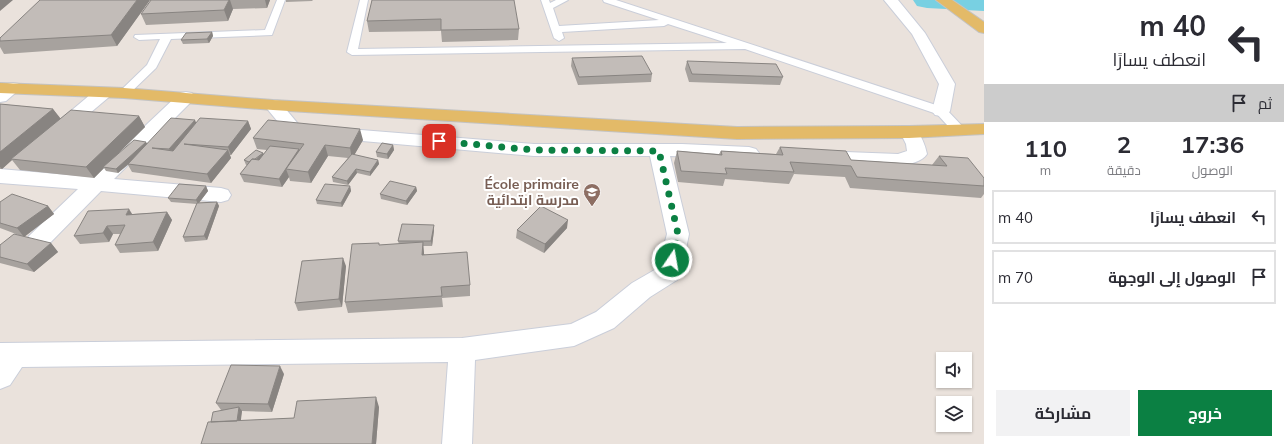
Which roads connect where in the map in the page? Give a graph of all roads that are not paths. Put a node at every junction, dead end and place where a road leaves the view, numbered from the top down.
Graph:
1 (281, 0) edge
2 (364, 0) edge
3 (564, 0) edge
4 (607, 0) edge
5 (891, 0) edge
6 (943, 0) edge
7 (547, 4) edge
8 (673, 22) junction
9 (555, 29) junction
10 (984, 29) edge
11 (167, 36) junction
12 (139, 37) dead end
13 (560, 42) dead end
14 (747, 46) junction
15 (4, 91) edge
16 (104, 93) junction
17 (124, 94) junction
18 (186, 98) junction
19 (273, 104) junction
20 (941, 111) junction
21 (959, 129) junction
22 (984, 129) edge
23 (909, 132) junction
24 (45, 142) edge
25 (659, 151) junction
26 (768, 154) edge
27 (799, 156) edge
28 (22, 162) edge
29 (2, 178) edge
30 (98, 184) junction
31 (220, 195) dead end
32 (37, 242) edge
33 (462, 350) junction
34 (5, 362) edge
35 (457, 444) edge

1 - 11 lane
2 - 14 lane
3 - 7 lane
4 - 8 lane
5 - 20 street
6 - 10 main road
7 - 9 lane
8 - 9 lane
8 - 14 lane
9 - 13 lane
11 - 12 lane
11 - 17 lane
14 - 20 lane
15 - 16 main road
16 - 17 main road
16 - 24 street
17 - 18 main road
18 - 19 main road
18 - 30 street
19 - 23 main road
19 - 25 street
20 - 21 lane
21 - 22 main road
21 - 23 main road
23 - 27 street
25 - 26 street
25 - 33 street
28 - 29 street
29 - 30 street
30 - 31 street
30 - 32 street
33 - 34 street
33 - 35 street

